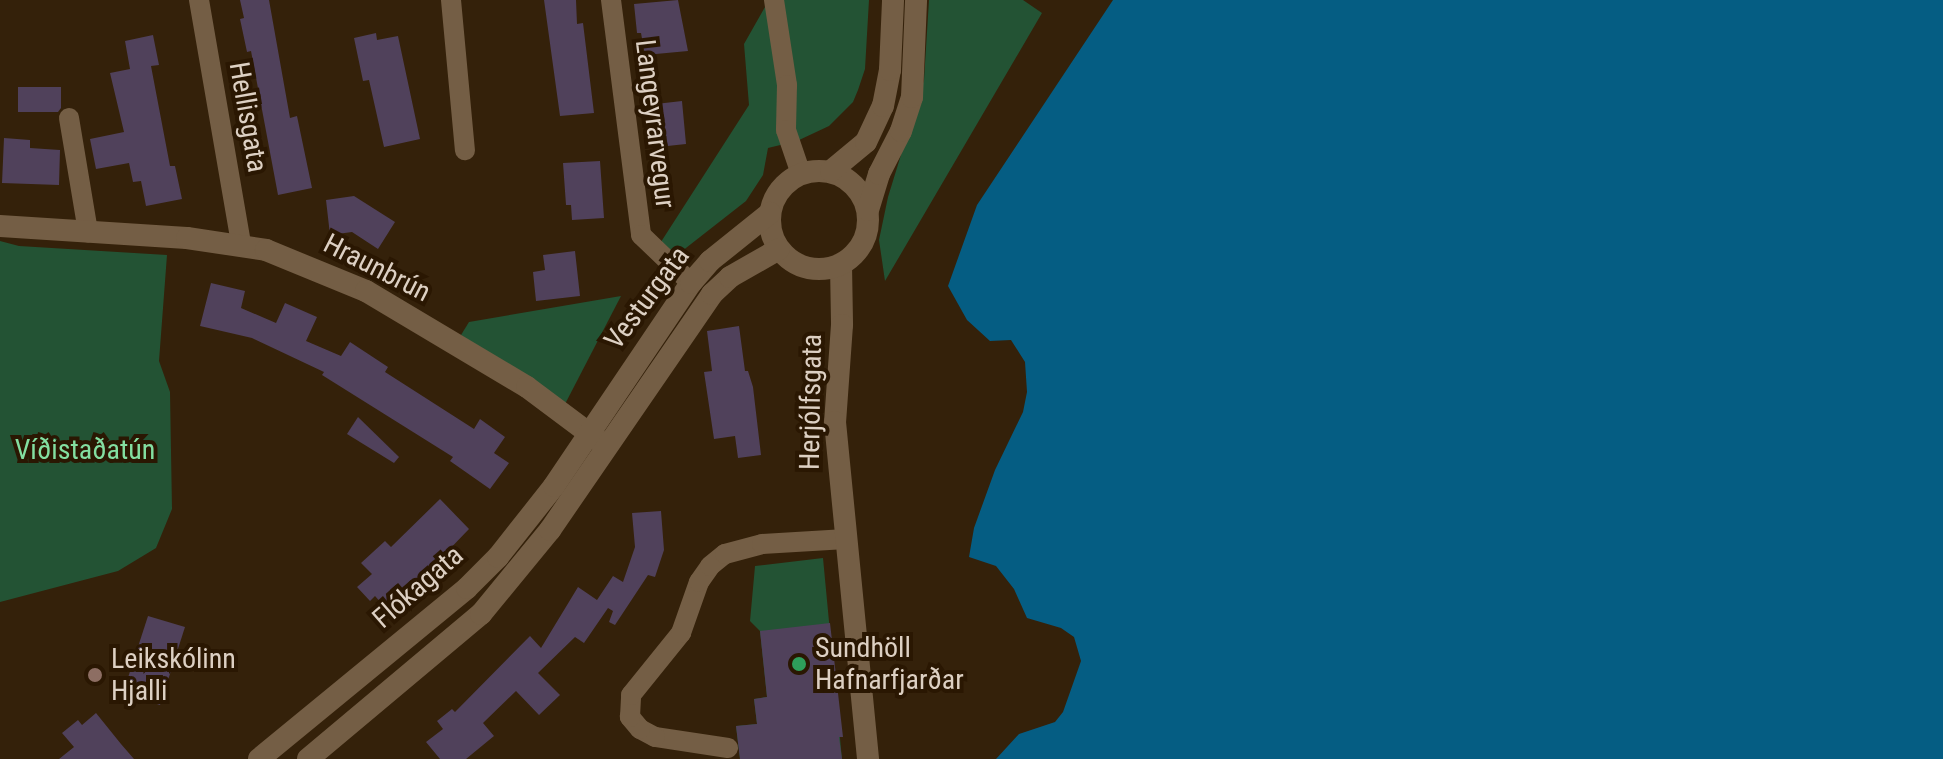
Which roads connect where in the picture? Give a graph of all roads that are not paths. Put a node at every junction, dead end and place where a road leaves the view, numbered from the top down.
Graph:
1 (199, 0) edge
2 (451, 0) edge
3 (611, 0) edge
4 (774, 0) edge
5 (893, 0) edge
6 (916, 0) edge
7 (69, 118) dead end
8 (465, 150) dead end
9 (831, 171) junction
10 (801, 174) junction
11 (868, 210) junction
12 (770, 213) junction
13 (0, 226) edge
14 (88, 232) junction
15 (241, 244) junction
16 (779, 249) junction
17 (841, 265) junction
18 (691, 283) junction
19 (586, 433) junction
20 (606, 446) junction
21 (846, 539) junction
22 (728, 748) dead end
23 (259, 759) edge
24 (308, 759) edge
25 (868, 759) edge

1 - 15 street, Hellisgata
2 - 8 street
3 - 18 street, Langeyrarvegur
4 - 10 street
5 - 9 main road
6 - 11 main road
7 - 14 street
9 - 10 main road
9 - 11 main road
10 - 12 main road
11 - 17 main road
12 - 16 main road
12 - 18 main road, Vesturgata
13 - 14 main road, Hraunbrún
14 - 15 main road, Hraunbrún
15 - 19 main road, Hraunbrún
16 - 17 main road
16 - 20 main road, Vesturgata
17 - 21 main road, Herjólfsgata
18 - 19 main road, Vesturgata
19 - 20 main road, Hraunbrún
19 - 23 main road, Flókagata
20 - 24 main road, Flókagata
21 - 22 street
21 - 25 main road, Herjólfsgata

